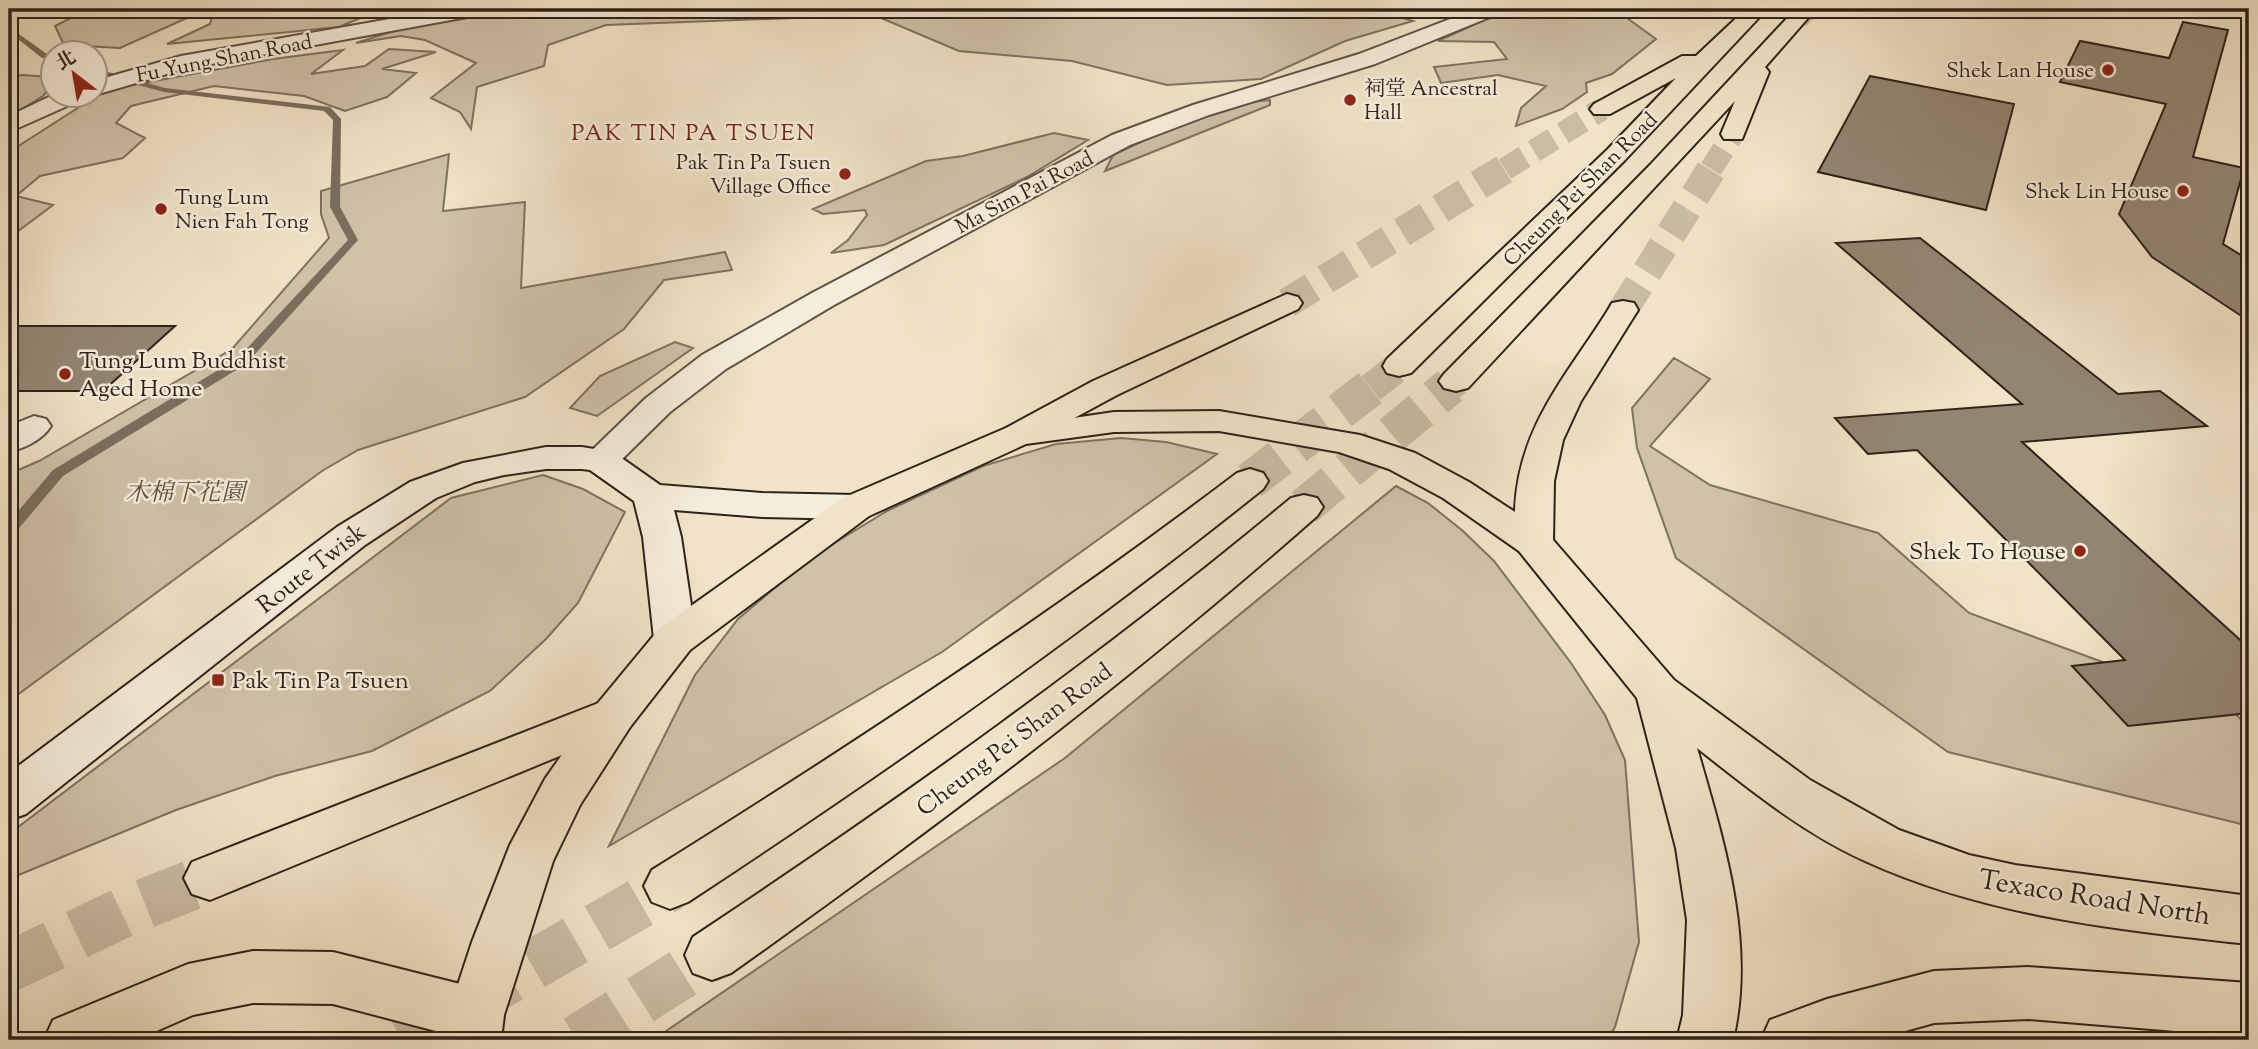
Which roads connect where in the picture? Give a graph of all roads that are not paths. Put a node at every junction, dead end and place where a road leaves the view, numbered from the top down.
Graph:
1 (478, 9) edge
2 (1493, 9) edge
3 (1757, 9) tunnel mouth
4 (1798, 18) tunnel mouth
5 (1717, 47) junction
6 (1764, 57) junction
7 (108, 84) edge
8 (45, 108) edge
9 (1602, 109) tunnel mouth
10 (19, 120) edge
11 (1733, 134) tunnel mouth
12 (1287, 303) tunnel mouth
13 (1623, 310) tunnel mouth
14 (1399, 366) tunnel mouth
15 (1456, 381) tunnel mouth
16 (1018, 435) junction
17 (600, 460) junction
18 (1250, 481) tunnel mouth
19 (651, 496) junction
20 (856, 507) junction
21 (1304, 507) tunnel mouth
22 (1533, 542) junction
23 (675, 639) junction
24 (1658, 692) junction
25 (614, 715) junction
26 (9, 800) edge
27 (210, 878) tunnel mouth
28 (670, 886) tunnel mouth
29 (2249, 920) edge
30 (712, 955) tunnel mouth
31 (2249, 1010) edge
32 (475, 1028) edge
33 (73, 1040) edge
34 (1705, 1040) edge
35 (1790, 1040) edge

1 - 7 street, Fu Yung Shan Road
2 - 17 street, Ma Sim Pai Road
3 - 5 main road, Cheung Pei Shan Road
4 - 6 main road, Cheung Pei Shan Road
5 - 9 main road
5 - 14 main road, Cheung Pei Shan Road
6 - 11 main road
6 - 15 main road, Cheung Pei Shan Road
8 - 10 street
12 - 16 main road
13 - 22 main road
16 - 20 main road
16 - 22 main road
17 - 19 street
17 - 26 street, Route Twisk
18 - 28 main road
19 - 20 street
19 - 23 street
20 - 23 main road
21 - 30 main road, Cheung Pei Shan Road
22 - 24 main road
23 - 25 main road
24 - 29 main road, Texaco Road North
24 - 34 main road
25 - 27 main road
25 - 32 main road
31 - 35 main road
32 - 33 main road

